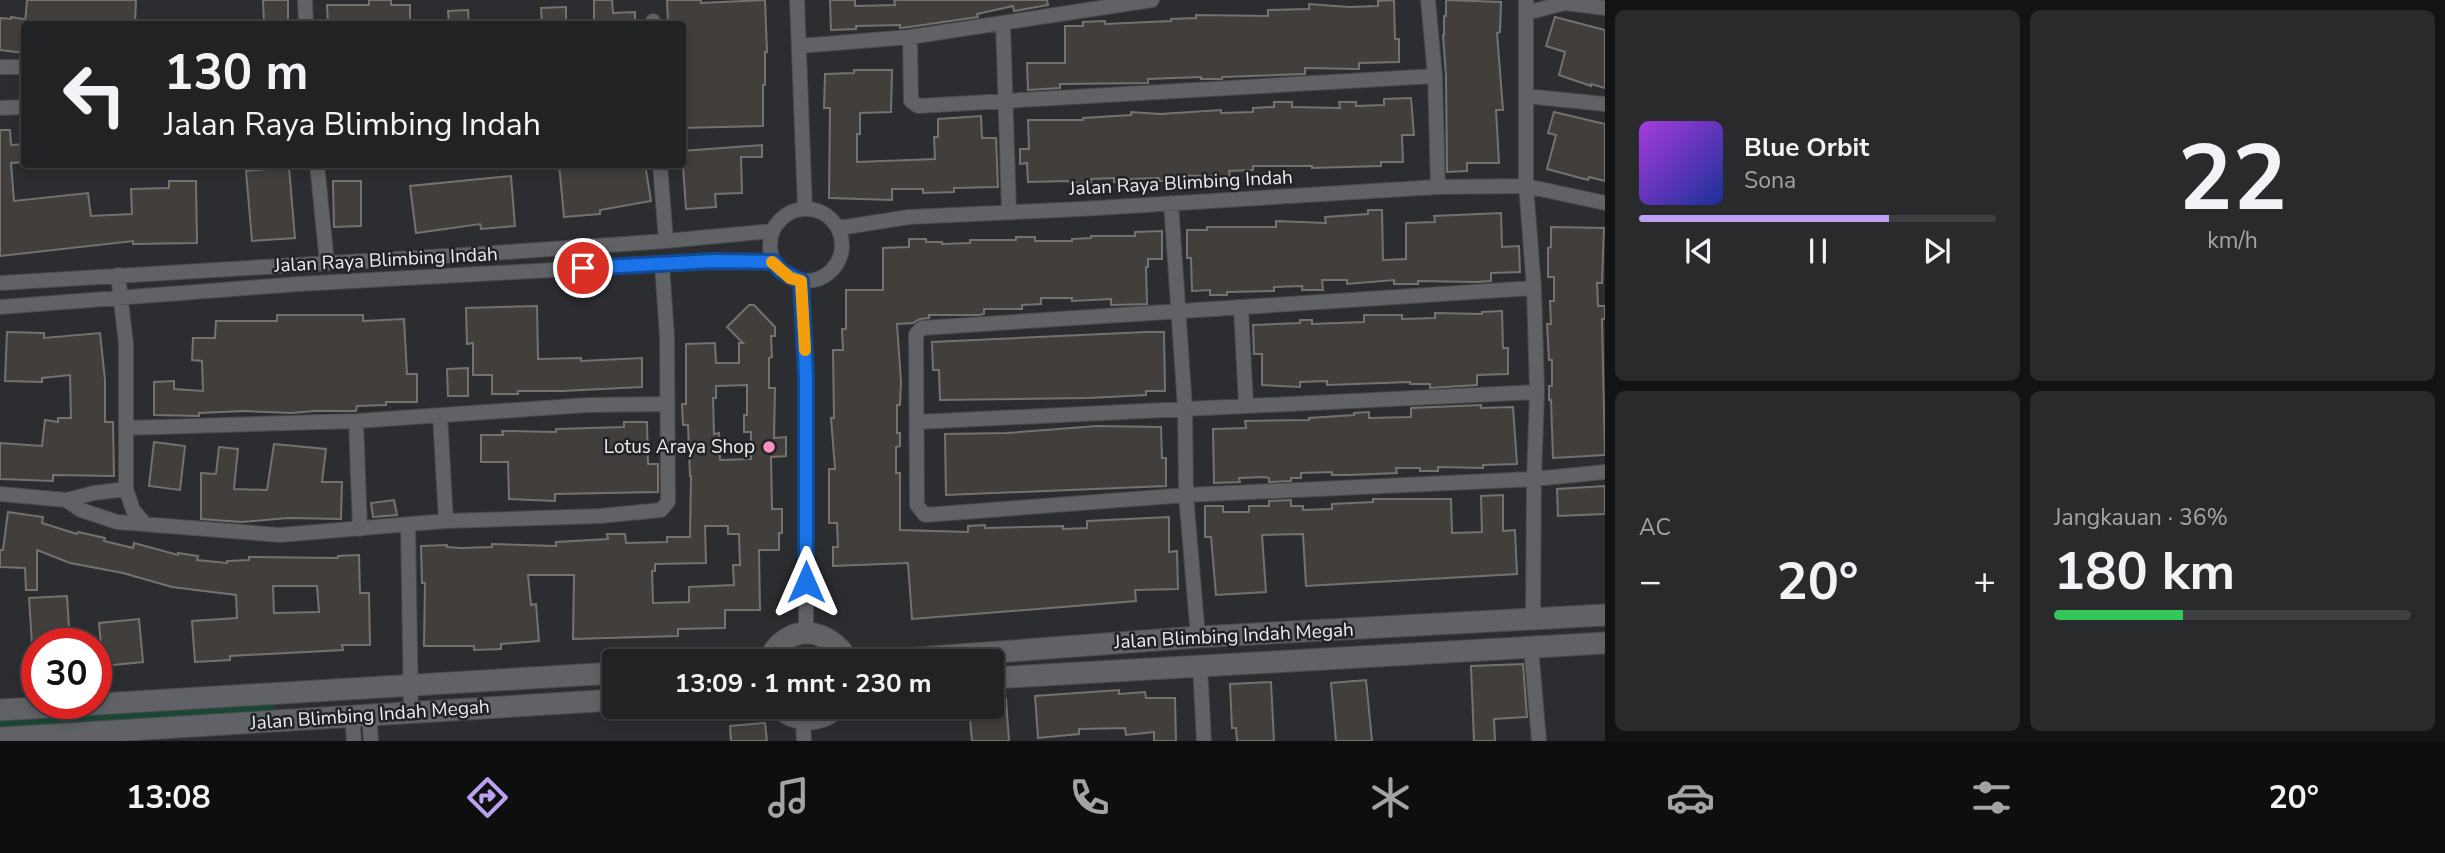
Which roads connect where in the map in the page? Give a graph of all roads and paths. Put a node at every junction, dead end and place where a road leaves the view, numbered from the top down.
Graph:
1 (305, 0) edge
2 (797, 0) edge
3 (1152, 0) edge
4 (1428, 0) edge
5 (1571, 1) edge
6 (1526, 6) edge
7 (1605, 8) edge
8 (306, 21) edge
9 (1003, 23) junction
10 (910, 37) junction
11 (799, 46) junction
12 (0, 66) edge
13 (21, 67) edge
14 (1435, 76) junction
15 (1526, 96) junction
16 (1005, 103) junction
17 (1605, 104) edge
18 (21, 107) edge
19 (0, 108) edge
20 (317, 168) edge
21 (660, 168) edge
22 (1526, 186) junction
23 (1437, 187) junction
24 (1605, 202) edge
25 (1171, 203) junction
26 (805, 208) junction
27 (1009, 212) junction
28 (839, 228) junction
29 (772, 230) junction
30 (666, 241) junction
31 (774, 262) junction
32 (327, 263) junction
33 (662, 264) junction
34 (118, 275) junction
35 (801, 281) junction
36 (0, 283) edge
37 (1534, 288) junction
38 (120, 296) junction
39 (0, 307) edge
40 (1241, 308) junction
41 (1178, 310) junction
42 (1537, 392) junction
43 (666, 404) junction
44 (1246, 405) junction
45 (1185, 408) junction
46 (440, 415) junction
47 (356, 421) junction
48 (918, 422) junction
49 (126, 428) junction
50 (1605, 472) edge
51 (1534, 479) junction
52 (126, 489) junction
53 (0, 494) edge
54 (1186, 495) junction
55 (66, 500) junction
56 (446, 522) junction
57 (144, 523) junction
58 (408, 526) junction
59 (360, 528) junction
60 (1605, 615) edge
61 (1533, 619) junction
62 (1386, 628) junction
63 (806, 633) junction
64 (1198, 637) junction
65 (1605, 643) edge
66 (1531, 647) junction
67 (775, 649) edge
68 (842, 649) edge
69 (1004, 651) edge
70 (1386, 656) junction
71 (1200, 666) junction
72 (602, 674) edge
73 (1004, 677) edge
74 (409, 685) junction
75 (293, 692) junction
76 (602, 701) edge
77 (0, 710) edge
78 (411, 712) junction
79 (361, 715) junction
80 (803, 719) edge
81 (293, 720) junction
82 (0, 738) edge
83 (354, 741) edge
84 (371, 741) edge
85 (804, 741) edge
86 (1204, 741) edge
87 (1539, 741) edge

1 - 8 street
2 - 11 street
3 - 9 street
4 - 14 street
5 - 6 street
5 - 7 street
6 - 15 street
9 - 10 street
9 - 16 street
10 - 11 street
10 - 16 street
11 - 26 street
12 - 13 street
14 - 16 street
14 - 23 street
15 - 17 street
15 - 22 street
16 - 27 street
18 - 19 street
20 - 32 street
21 - 30 street
22 - 23 street, Jalan Raya Blimbing Indah
22 - 24 street, Jalan Raya Blimbing Indah
22 - 37 street
23 - 25 street, Jalan Raya Blimbing Indah
25 - 27 street, Jalan Raya Blimbing Indah
25 - 41 street
26 - 28 street
26 - 29 street
27 - 28 street, Jalan Raya Blimbing Indah
28 - 35 street
29 - 30 street, Jalan Raya Blimbing Indah
29 - 31 street
30 - 32 street, Jalan Raya Blimbing Indah
31 - 33 street, Jalan Raya Blimbing Indah
31 - 35 street
32 - 34 street, Jalan Raya Blimbing Indah
33 - 38 street, Jalan Raya Blimbing Indah
33 - 43 street
34 - 36 street, Jalan Raya Blimbing Indah
34 - 38 street
35 - 63 street
37 - 40 street
37 - 42 street
38 - 39 street, Jalan Raya Blimbing Indah
38 - 49 street
40 - 41 street
40 - 44 street
41 - 45 street
41 - 48 street
42 - 44 street
42 - 51 street
43 - 46 street
43 - 56 street
44 - 45 street
45 - 48 street
45 - 54 street
46 - 47 street
46 - 56 street
47 - 49 street
47 - 59 street
48 - 54 street
49 - 52 street
50 - 51 street
51 - 54 street
51 - 61 street
52 - 55 street
52 - 57 street
53 - 55 street
54 - 64 street
55 - 57 street
56 - 58 street
57 - 59 street
58 - 59 street
58 - 74 street
60 - 61 street, Jalan Blimbing Indah Megah
61 - 62 street, Jalan Blimbing Indah Megah
62 - 64 street, Jalan Blimbing Indah Megah
62 - 70 street
63 - 67 street
63 - 68 street
64 - 69 street, Jalan Blimbing Indah Megah
65 - 66 street, Jalan Blimbing Indah Megah
66 - 70 street, Jalan Blimbing Indah Megah
66 - 87 street
70 - 71 street, Jalan Blimbing Indah Megah
71 - 73 street, Jalan Blimbing Indah Megah
71 - 86 street
72 - 74 street, Jalan Blimbing Indah Megah
74 - 75 street, Jalan Blimbing Indah Megah
74 - 78 street
75 - 77 street, Jalan Blimbing Indah Megah
75 - 81 street
76 - 78 street, Jalan Blimbing Indah Megah
78 - 79 street, Jalan Blimbing Indah Megah
79 - 81 street, Jalan Blimbing Indah Megah
79 - 83 street
79 - 84 street
80 - 85 street
81 - 82 street, Jalan Blimbing Indah Megah

